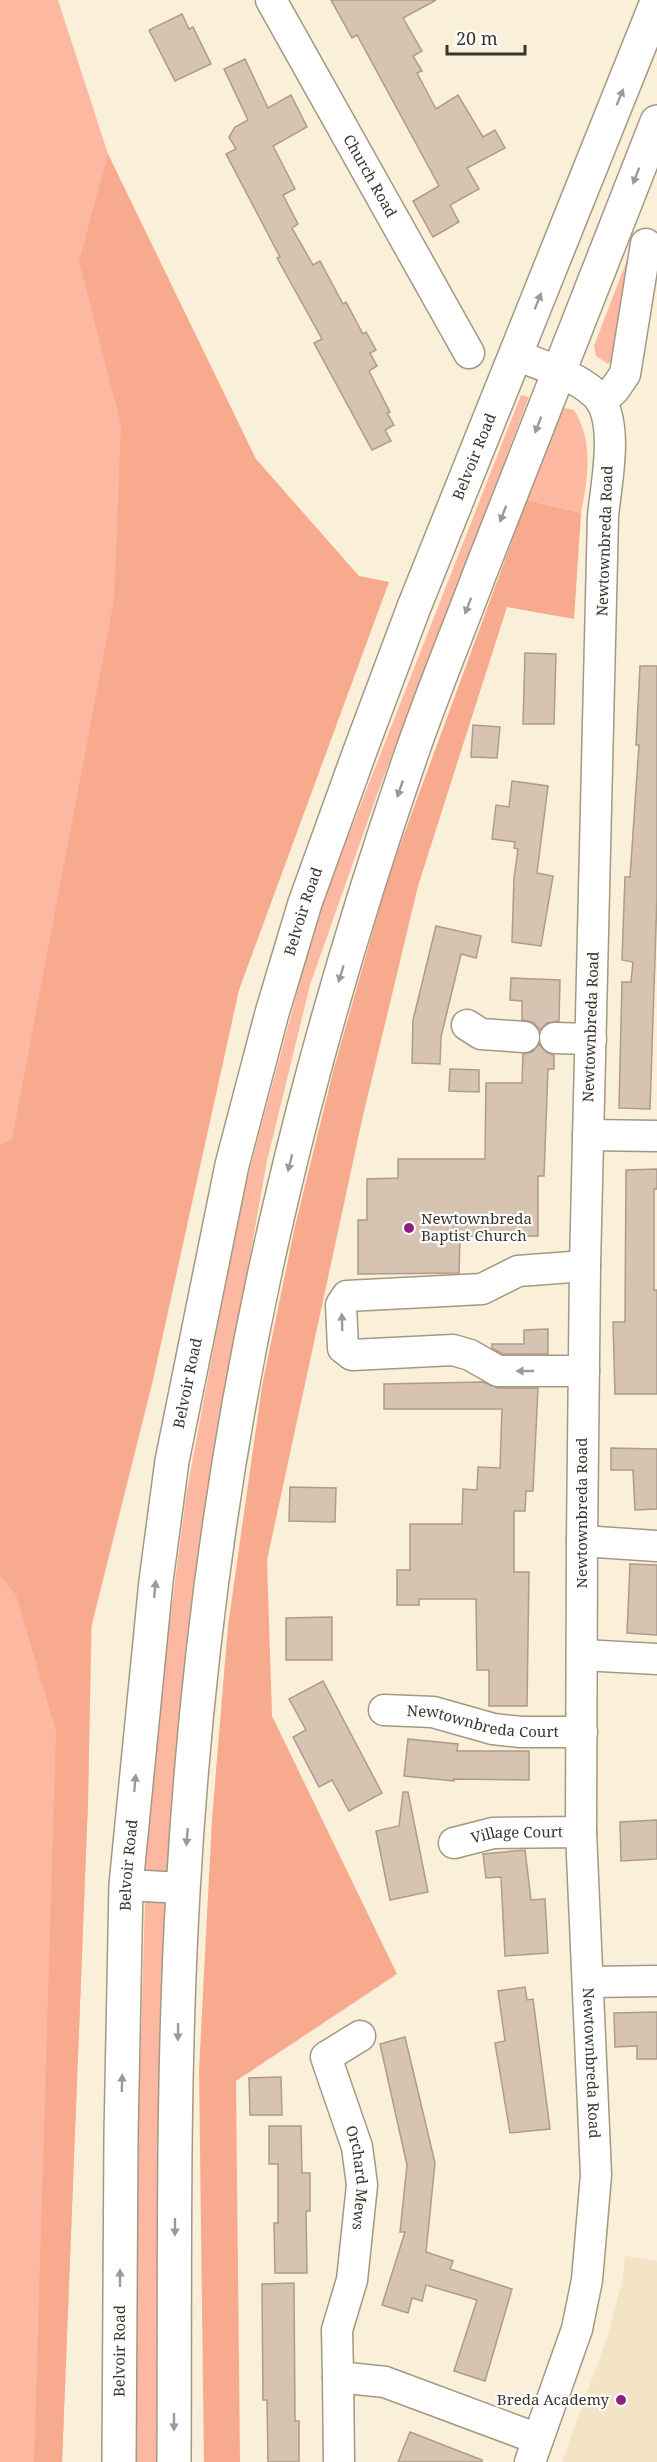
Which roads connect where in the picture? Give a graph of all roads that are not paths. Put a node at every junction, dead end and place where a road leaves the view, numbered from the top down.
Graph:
1 (272, 0) edge
2 (657, 2) edge
3 (657, 122) edge
4 (646, 244) dead end
5 (469, 353) dead end
6 (516, 355) junction
7 (558, 373) junction
8 (601, 401) junction
9 (467, 1024) dead end
10 (524, 1037) dead end
11 (555, 1038) dead end
12 (591, 1039) junction
13 (588, 1135) junction
14 (657, 1136) edge
15 (585, 1266) junction
16 (584, 1371) junction
17 (582, 1540) junction
18 (657, 1546) edge
19 (582, 1655) junction
20 (657, 1659) edge
21 (384, 1710) dead end
22 (582, 1732) junction
23 (581, 1832) junction
24 (454, 1844) dead end
25 (126, 1885) junction
26 (183, 1888) junction
27 (657, 1981) edge
28 (588, 1982) junction
29 (360, 2036) dead end
30 (338, 2377) junction
31 (534, 2450) edge
32 (119, 2462) edge
33 (174, 2462) edge
34 (339, 2462) edge

1 - 5 street, Church Road
6 -> 2 highway
3 -> 7 highway
4 - 8 street
6 - 7 street
25 -> 6 highway, Belvoir Road
7 - 8 street
7 -> 26 highway
8 - 12 street, Newtownbreda Road
9 - 10 street
11 - 12 street
12 - 13 street, Newtownbreda Road
13 - 14 street
13 - 15 street, Newtownbreda Road
15 - 16 street, Newtownbreda Road
16 -> 15 street
16 - 17 street, Newtownbreda Road
17 - 18 street
17 - 19 street, Newtownbreda Road
19 - 20 street
19 - 22 street, Newtownbreda Road
21 - 22 street, Newtownbreda Court
22 - 23 street, Newtownbreda Road
23 - 24 street, Village Court
23 - 28 street, Newtownbreda Road
25 - 26 street
32 -> 25 highway, Belvoir Road
26 -> 33 highway
27 - 28 street
28 - 31 street, Newtownbreda Road
29 - 30 street, Orchard Mews
30 - 31 street
30 - 34 street, Orchard Mews

